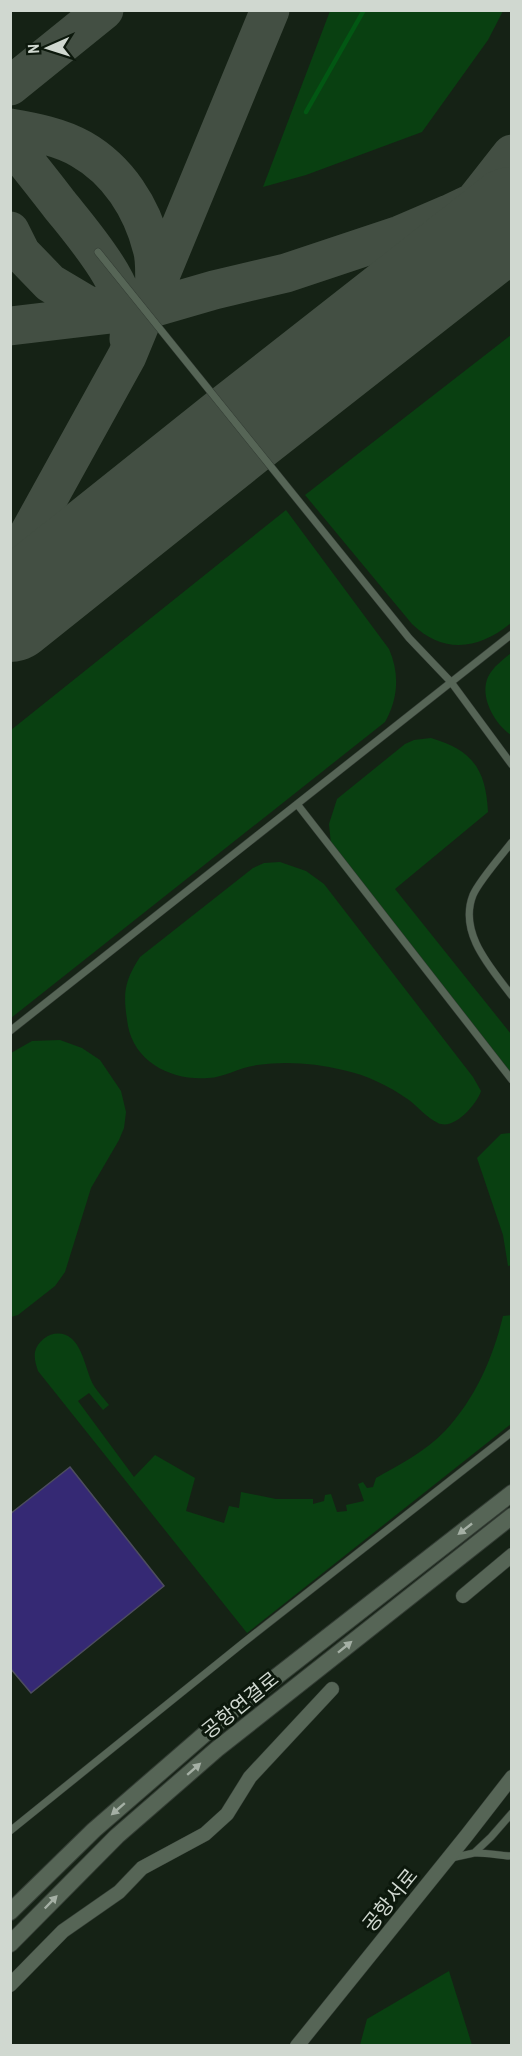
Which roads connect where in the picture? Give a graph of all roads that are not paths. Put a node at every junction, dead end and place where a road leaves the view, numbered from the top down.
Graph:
1 (98, 252) dead end
2 (512, 634) edge
3 (451, 682) junction
4 (512, 765) edge
5 (297, 804) junction
6 (512, 842) edge
7 (512, 996) edge
8 (10, 1031) edge
9 (512, 1080) edge
10 (512, 1432) edge
11 (512, 1492) edge
12 (512, 1516) edge
13 (512, 1555) edge
14 (463, 1596) dead end
15 (332, 1689) dead end
16 (512, 1777) edge
17 (512, 1813) edge
18 (10, 1832) edge
19 (474, 1853) junction
20 (512, 1856) edge
21 (448, 1858) junction
22 (10, 1912) edge
23 (10, 1944) edge
24 (10, 1985) edge
25 (297, 2046) edge

1 - 3 lane
2 - 3 lane
3 - 4 lane
3 - 5 lane
5 - 8 lane
5 - 9 lane
6 - 7 lane
10 - 18 lane
11 -> 22 street, 공항연결로
23 -> 12 street, 공항연결로
13 - 14 street
15 - 24 street
16 - 21 street, 공항서로
17 - 19 lane
19 - 20 lane
19 - 21 lane
21 - 25 street, 공항서로

